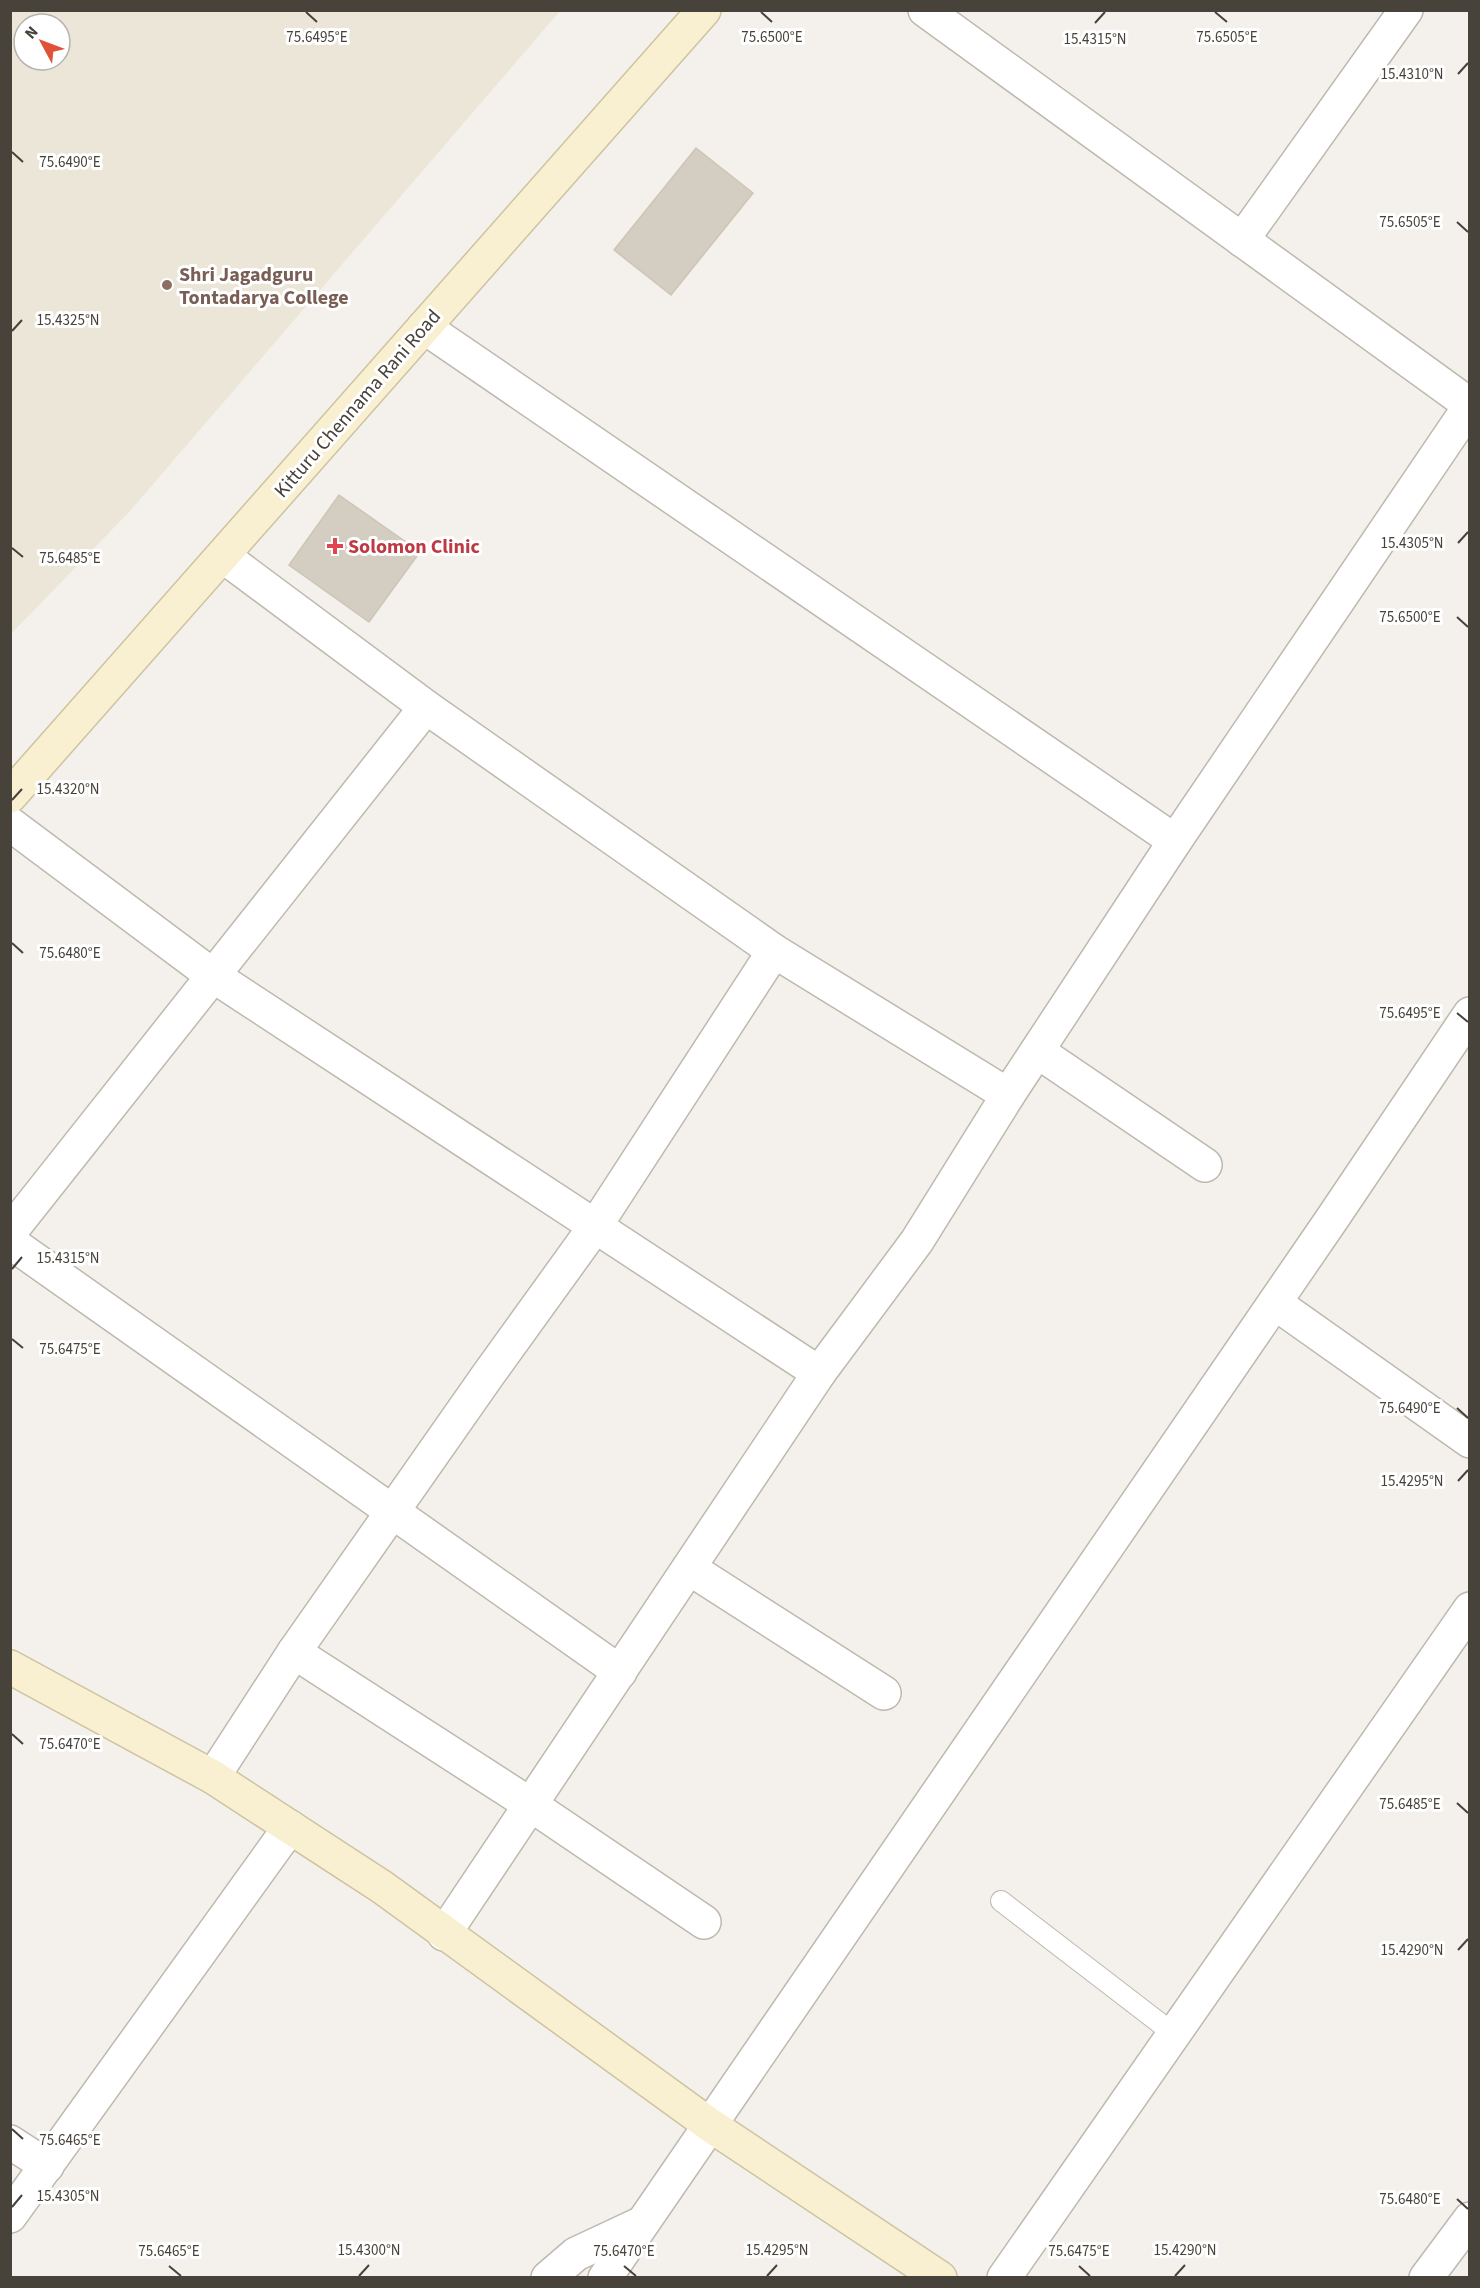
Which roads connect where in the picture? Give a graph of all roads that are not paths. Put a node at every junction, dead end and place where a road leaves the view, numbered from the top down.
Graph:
1 (704, 10) edge
2 (925, 10) edge
3 (1406, 10) edge
4 (1242, 240) junction
5 (424, 327) junction
6 (1470, 406) edge
7 (223, 556) junction
8 (426, 707) junction
9 (10, 796) edge
10 (10, 824) edge
11 (1175, 841) junction
12 (774, 951) junction
13 (212, 975) junction
14 (1470, 1014) edge
15 (1037, 1051) junction
16 (1008, 1095) junction
17 (1204, 1165) dead end
18 (594, 1228) junction
19 (10, 1232) edge
20 (10, 1242) edge
21 (1275, 1303) junction
22 (819, 1373) junction
23 (1470, 1441) edge
24 (392, 1512) junction
25 (689, 1568) junction
26 (1470, 1609) edge
27 (294, 1652) junction
28 (10, 1666) edge
29 (620, 1672) junction
30 (884, 1693) dead end
31 (213, 1777) junction
32 (531, 1805) junction
33 (290, 1827) junction
34 (1001, 1900) dead end
35 (704, 1922) dead end
36 (444, 1934) junction
37 (1174, 2034) junction
38 (710, 2125) junction
39 (10, 2142) edge
40 (47, 2166) junction
41 (10, 2216) edge
42 (1470, 2219) edge
43 (638, 2225) junction
44 (548, 2277) edge
45 (605, 2277) edge
46 (940, 2277) edge
47 (1004, 2277) edge
48 (1426, 2277) edge

1 - 5 street, Kitturu Chennama Rani Road
2 - 4 street
3 - 4 street
4 - 6 street
5 - 7 street, Kitturu Chennama Rani Road
5 - 11 street
6 - 11 street
7 - 8 street
7 - 9 street, Kitturu Chennama Rani Road
8 - 12 street
8 - 13 street
10 - 13 street
11 - 15 street
12 - 16 street
12 - 18 street
13 - 18 street
13 - 19 street
14 - 21 street
15 - 16 street
15 - 17 street
16 - 22 street
18 - 22 street
18 - 24 street
20 - 24 street
21 - 23 street
21 - 38 street
22 - 25 street
24 - 27 street
24 - 29 street
25 - 29 street
25 - 30 street
26 - 37 street
27 - 31 street
27 - 32 street
28 - 31 street
29 - 32 street
31 - 33 street
32 - 35 street
32 - 36 street
33 - 36 street
33 - 40 street
34 - 37 lane
36 - 38 street
37 - 47 street
38 - 43 street
38 - 46 street
39 - 40 street
40 - 41 street
42 - 48 street
43 - 44 street
43 - 45 street

